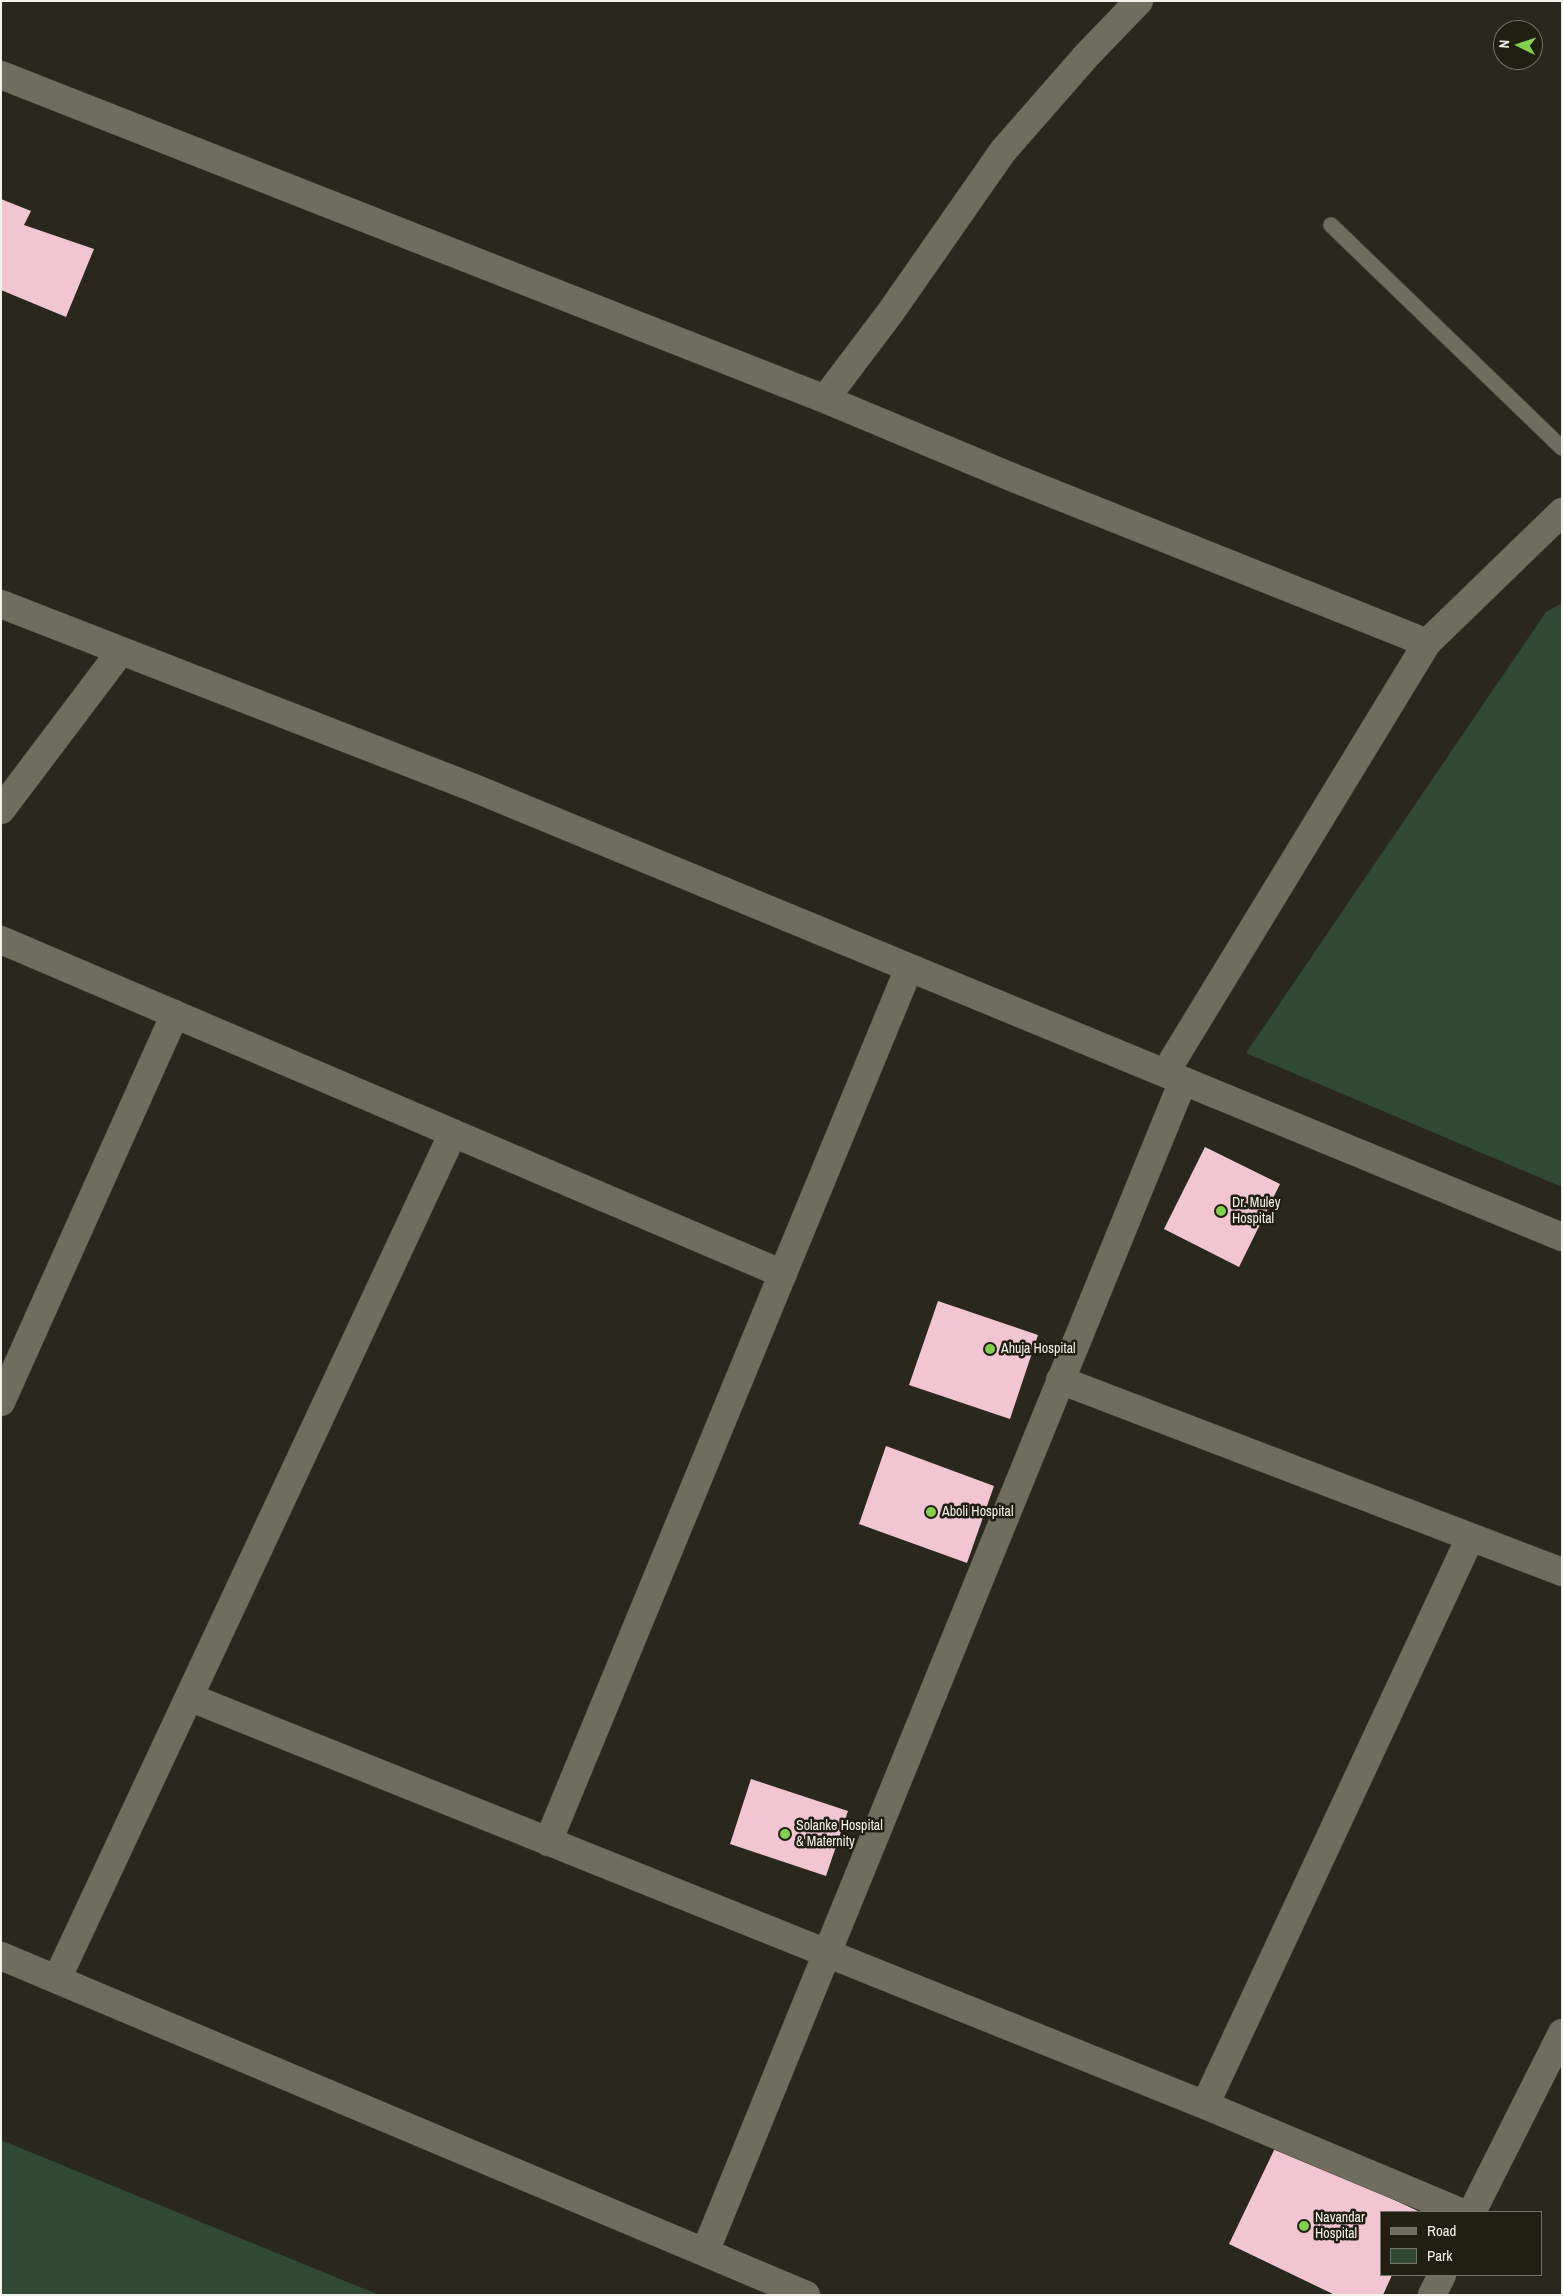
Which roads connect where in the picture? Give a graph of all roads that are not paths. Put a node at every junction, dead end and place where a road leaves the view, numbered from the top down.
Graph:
1 (1139, 1) edge
2 (1, 75) edge
3 (1331, 225) dead end
4 (825, 399) junction
5 (1562, 448) edge
6 (1562, 512) edge
7 (1, 604) edge
8 (1426, 643) junction
9 (121, 651) junction
10 (1, 810) edge
11 (1, 940) edge
12 (910, 968) junction
13 (175, 1014) junction
14 (1174, 1077) junction
15 (453, 1133) junction
16 (1562, 1237) edge
17 (783, 1274) junction
18 (1060, 1380) junction
19 (1, 1402) edge
20 (1470, 1538) junction
21 (1562, 1572) edge
22 (188, 1697) junction
23 (548, 1842) junction
24 (827, 1954) junction
25 (1, 1956) edge
26 (57, 1978) junction
27 (1562, 2034) edge
28 (1205, 2105) junction
29 (1458, 2211) edge
30 (1473, 2211) edge
31 (705, 2252) junction
32 (1442, 2276) edge
33 (806, 2295) edge
34 (1432, 2295) edge

1 - 4 street
2 - 4 street
3 - 5 lane
4 - 8 street
6 - 8 street
7 - 9 street
8 - 14 street
9 - 10 street
9 - 12 street
11 - 13 street
12 - 14 street
12 - 17 street
13 - 15 street
13 - 19 street
14 - 16 street
14 - 18 street
15 - 17 street
15 - 22 street
17 - 23 street
18 - 20 street
18 - 24 street
20 - 21 street
20 - 28 street
22 - 23 street
22 - 26 street
23 - 24 street
24 - 28 street
24 - 31 street
25 - 26 street
26 - 31 street
27 - 30 street
28 - 29 street
31 - 33 street
32 - 34 street

